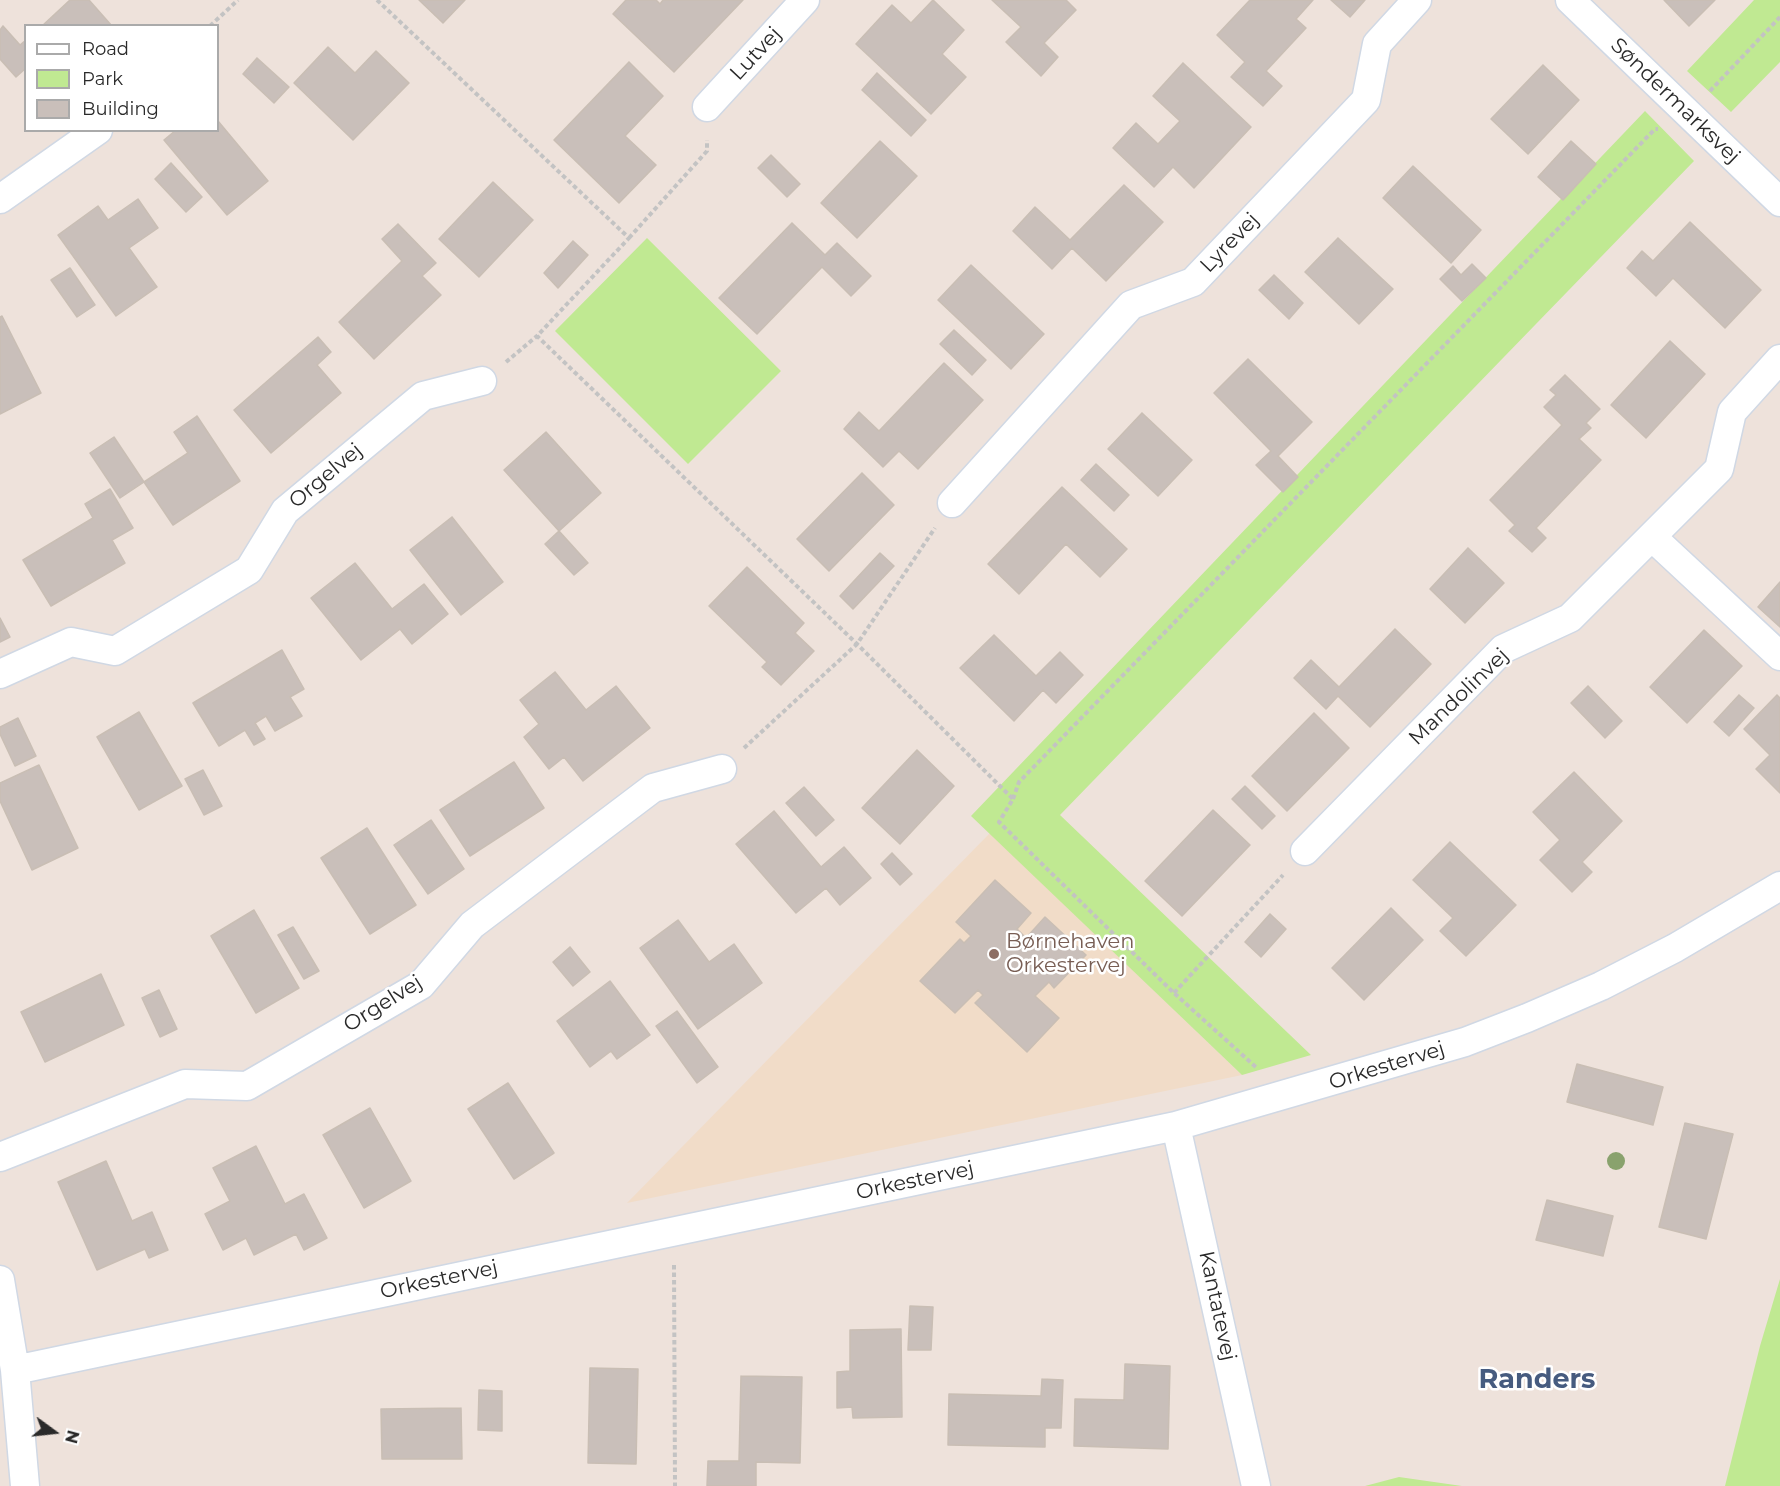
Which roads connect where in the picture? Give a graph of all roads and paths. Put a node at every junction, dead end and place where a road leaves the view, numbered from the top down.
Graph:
1 (238, 0) edge
2 (377, 0) edge
3 (805, 0) edge
4 (1418, 0) edge
5 (1570, 0) edge
6 (1780, 16) edge
7 (212, 24) edge
8 (707, 107) joint
9 (1687, 113) junction
10 (95, 132) edge
11 (0, 199) edge
12 (1780, 202) edge
13 (629, 238) junction
14 (537, 336) junction
15 (1780, 359) edge
16 (482, 381) joint
17 (952, 503) joint
18 (1652, 537) junction
19 (857, 644) junction
20 (1780, 656) edge
21 (0, 674) edge
22 (722, 769) joint
23 (1013, 799) junction
24 (1305, 851) joint
25 (1780, 886) edge
26 (1174, 993) junction
27 (1268, 1101) junction
28 (1176, 1126) junction
29 (0, 1157) edge
30 (673, 1231) junction
31 (0, 1280) edge
32 (15, 1370) junction
33 (25, 1486) edge
34 (675, 1486) edge
35 (1256, 1486) edge

1 - 7 path
2 - 13 path
3 - 8 street, Lutvej
4 - 17 street, Lyrevej
5 - 9 street, Søndermarksvej
6 - 9 path
8 - 13 path
9 - 12 street, Søndermarksvej
9 - 23 path
10 - 11 street
13 - 14 path
14 - 16 path
14 - 19 path
15 - 18 street, Mandolinvej
16 - 21 street, Orgelvej
17 - 19 path
18 - 20 street
18 - 24 street, Mandolinvej
19 - 22 path
19 - 23 path
22 - 29 street, Orgelvej
23 - 26 path
24 - 26 path
25 - 27 street, Orkestervej
26 - 27 path
27 - 28 street, Orkestervej
28 - 30 street, Orkestervej
28 - 35 street, Kantatevej
30 - 32 street, Orkestervej
30 - 34 path
31 - 32 street
32 - 33 street

